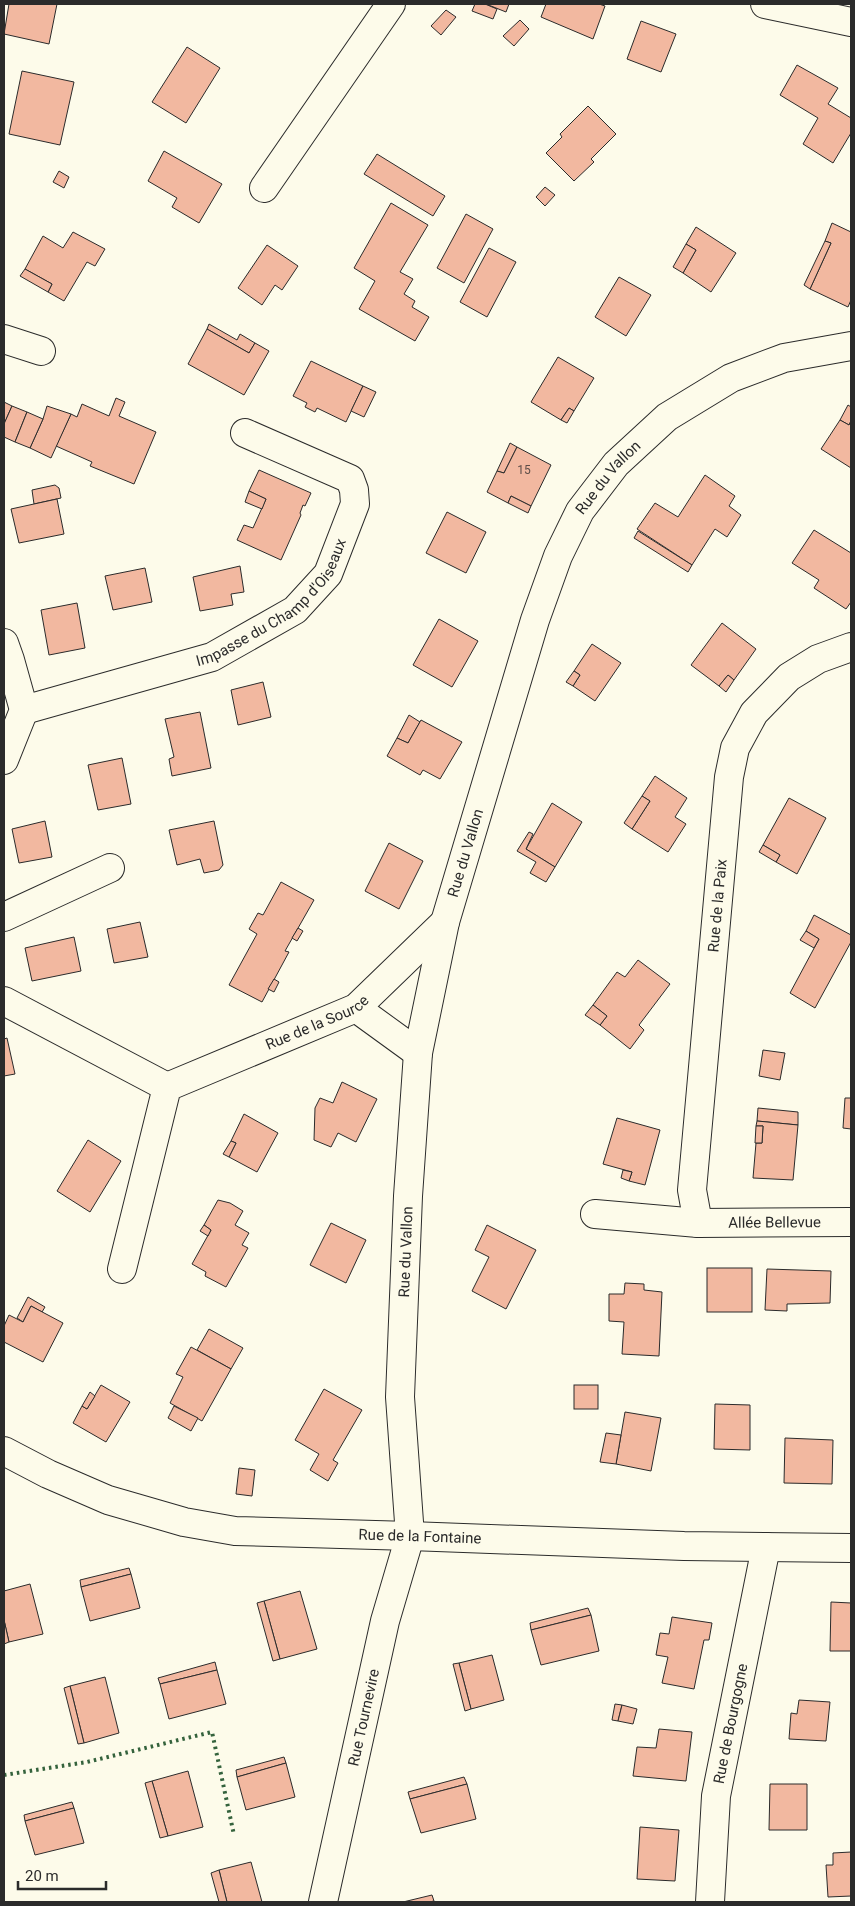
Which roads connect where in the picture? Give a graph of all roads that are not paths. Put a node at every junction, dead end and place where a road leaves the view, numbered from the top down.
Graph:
1 (391, 4) edge
2 (765, 4) edge
3 (851, 22) edge
4 (264, 188) dead end
5 (4, 339) edge
6 (851, 346) edge
7 (41, 350) dead end
8 (245, 433) dead end
9 (4, 643) edge
10 (851, 647) edge
11 (24, 710) junction
12 (4, 760) edge
13 (110, 868) dead end
14 (4, 917) edge
15 (445, 922) junction
16 (4, 1001) edge
17 (356, 1008) junction
18 (418, 1053) junction
19 (167, 1087) junction
20 (595, 1214) dead end
21 (851, 1222) edge
22 (698, 1224) junction
23 (122, 1269) dead end
24 (4, 1451) edge
25 (410, 1536) junction
26 (766, 1547) junction
27 (851, 1548) edge
28 (323, 1902) edge
29 (710, 1902) edge

1 - 4 street
2 - 3 street
5 - 7 street
6 - 15 street, Rue du Vallon
8 - 11 street, Impasse du Champ d'Oiseaux
9 - 11 street
10 - 22 street, Rue de la Paix
11 - 12 street
13 - 14 street
15 - 17 street, Rue de la Source
15 - 18 street, Rue du Vallon
16 - 19 street
17 - 18 street
17 - 19 street, Rue de la Source
18 - 25 street, Rue du Vallon
19 - 23 street
20 - 22 street, Allée Bellevue
21 - 22 street, Allée Bellevue
24 - 25 street, Rue de la Fontaine
25 - 26 street, Rue de la Fontaine
25 - 28 street, Rue Tournevire
26 - 27 street, Rue de la Fontaine
26 - 29 street, Rue de Bourgogne

